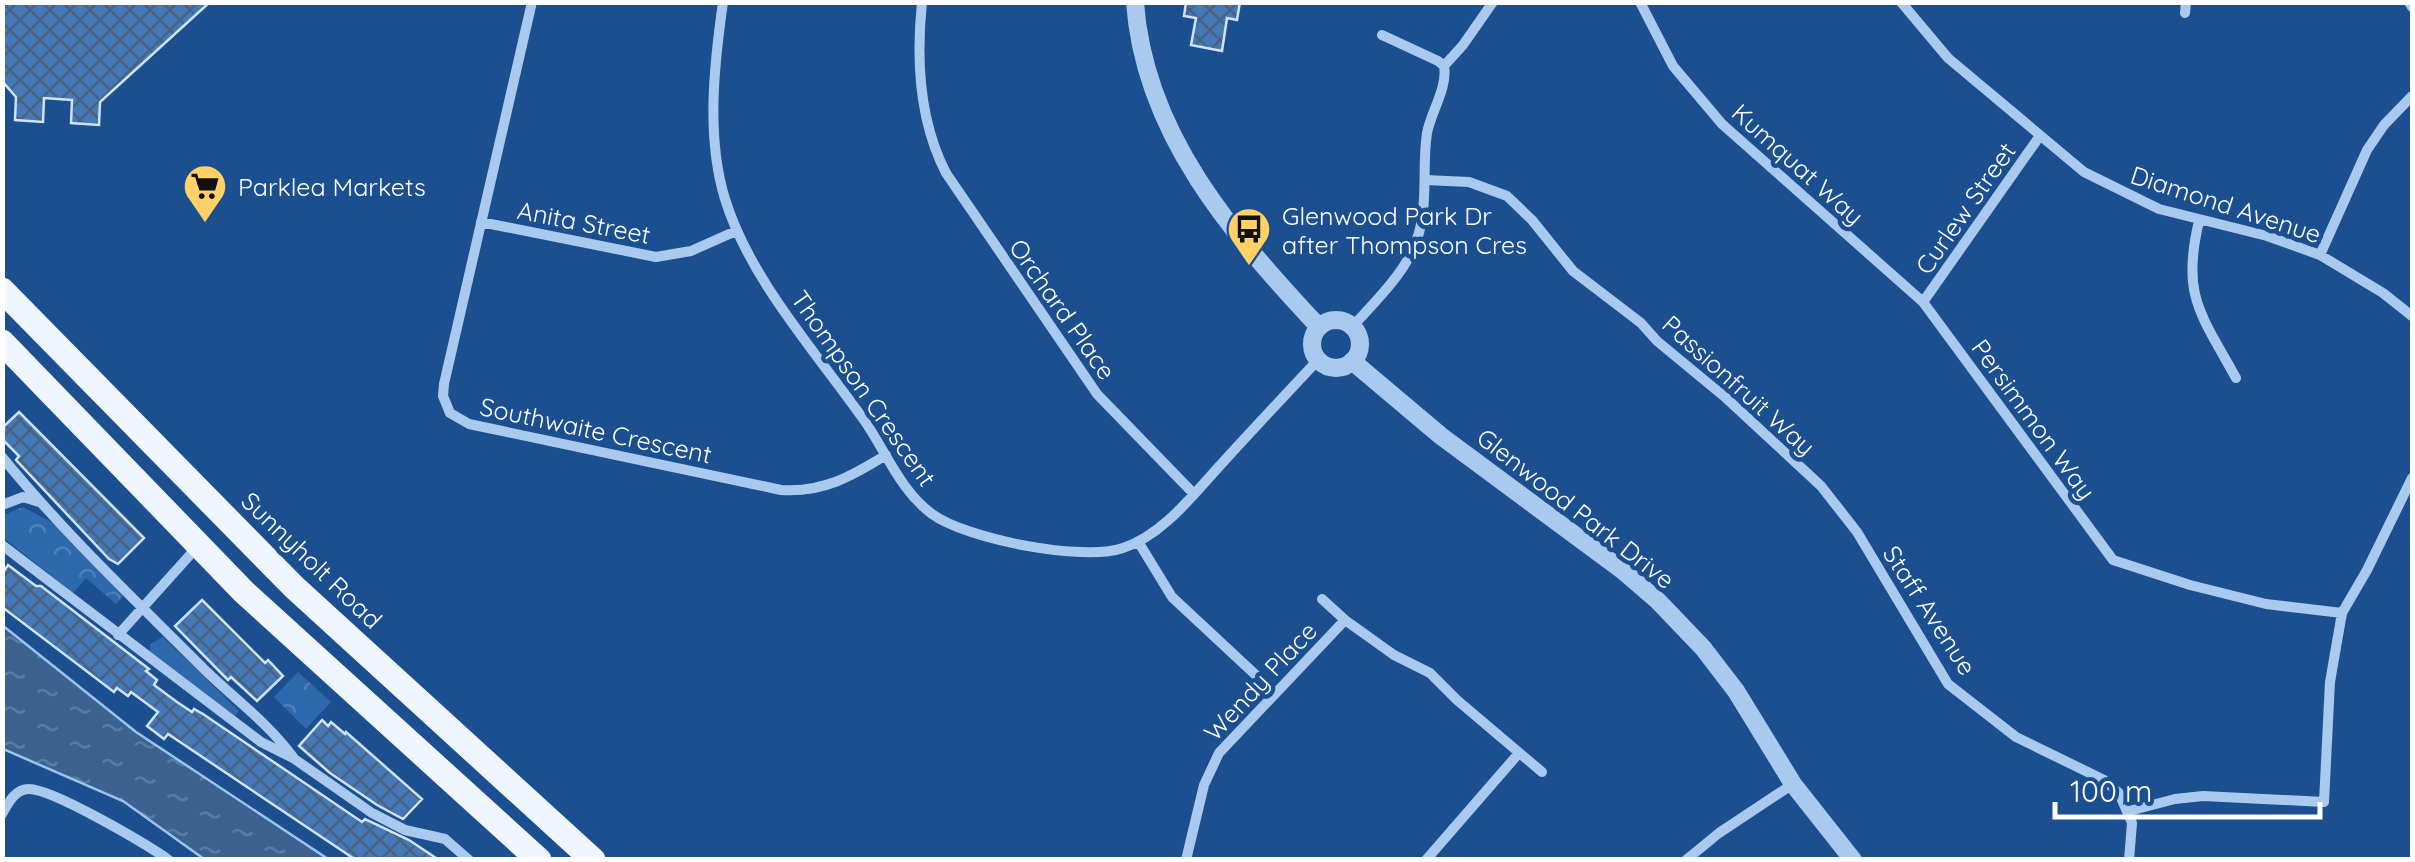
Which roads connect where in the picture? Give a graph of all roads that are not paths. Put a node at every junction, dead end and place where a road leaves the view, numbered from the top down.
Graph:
1 (532, 2) edge
2 (723, 2) edge
3 (922, 2) edge
4 (1135, 2) edge
5 (1493, 2) edge
6 (1640, 2) edge
7 (1901, 2) edge
8 (1382, 36) dead end
9 (1444, 66) junction
10 (2412, 96) edge
11 (2039, 137) junction
12 (1425, 180) junction
13 (2199, 220) junction
14 (481, 222) junction
15 (736, 231) junction
16 (2320, 255) junction
17 (2, 290) edge
18 (1923, 302) junction
19 (2412, 316) edge
20 (1319, 327) junction
21 (1352, 327) junction
22 (2, 342) edge
23 (1318, 360) junction
24 (1352, 361) junction
25 (2236, 378) dead end
26 (886, 455) junction
27 (2, 458) edge
28 (2412, 478) edge
29 (1192, 494) junction
30 (2, 505) edge
31 (44, 505) junction
32 (1857, 532) joint
33 (1138, 543) junction
34 (2, 546) edge
35 (198, 546) junction
36 (1322, 600) dead end
37 (142, 605) junction
38 (2342, 613) junction
39 (1344, 620) junction
40 (118, 634) junction
41 (1274, 692) junction
42 (1518, 753) junction
43 (293, 758) junction
44 (1542, 772) dead end
45 (1792, 784) junction
46 (2129, 811) junction
47 (2, 814) edge
48 (169, 860) edge
49 (469, 860) edge
50 (539, 860) edge
51 (593, 860) edge
52 (1186, 860) edge
53 (1426, 860) edge
54 (1686, 860) edge
55 (1853, 860) edge
56 (2129, 860) edge

1 - 14 street, Southwaite Crescent
2 - 15 street, Thompson Crescent
3 - 29 street, Orchard Place
4 - 20 street
5 - 9 street
6 - 18 street, Kumquat Way
7 - 11 street, Diamond Avenue
8 - 9 street
9 - 12 street
10 - 16 street
11 - 13 street, Diamond Avenue
11 - 18 street, Curlew Street
12 - 21 street
12 - 32 street, Passionfruit Way
13 - 16 street, Diamond Avenue
13 - 25 street
14 - 15 street, Anita Street
14 - 26 street, Southwaite Crescent
15 - 26 street, Thompson Crescent
16 - 19 street, Diamond Avenue
17 - 51 main road, Sunnyholt Road
18 - 38 street, Persimmon Way
20 - 21 street
20 - 23 street
21 - 24 street
22 - 35 main road
23 - 24 street
23 - 29 street, Thompson Crescent
24 - 45 street, Glenwood Park Drive
26 - 33 street, Thompson Crescent
27 - 31 street
28 - 38 street
29 - 33 street, Thompson Crescent
30 - 31 street
31 - 37 street
32 - 46 street, Staff Avenue
33 - 41 street
34 - 40 street
35 - 37 street
35 - 50 main road
36 - 39 street, Wendy Place
37 - 40 street
37 - 43 street
38 - 46 street
39 - 41 street, Wendy Place
39 - 42 street
40 - 43 street
41 - 52 street, Wendy Place
42 - 44 street
42 - 53 street
43 - 49 street
45 - 54 street
45 - 55 street, Glenwood Park Drive
46 - 56 street
47 - 48 street

